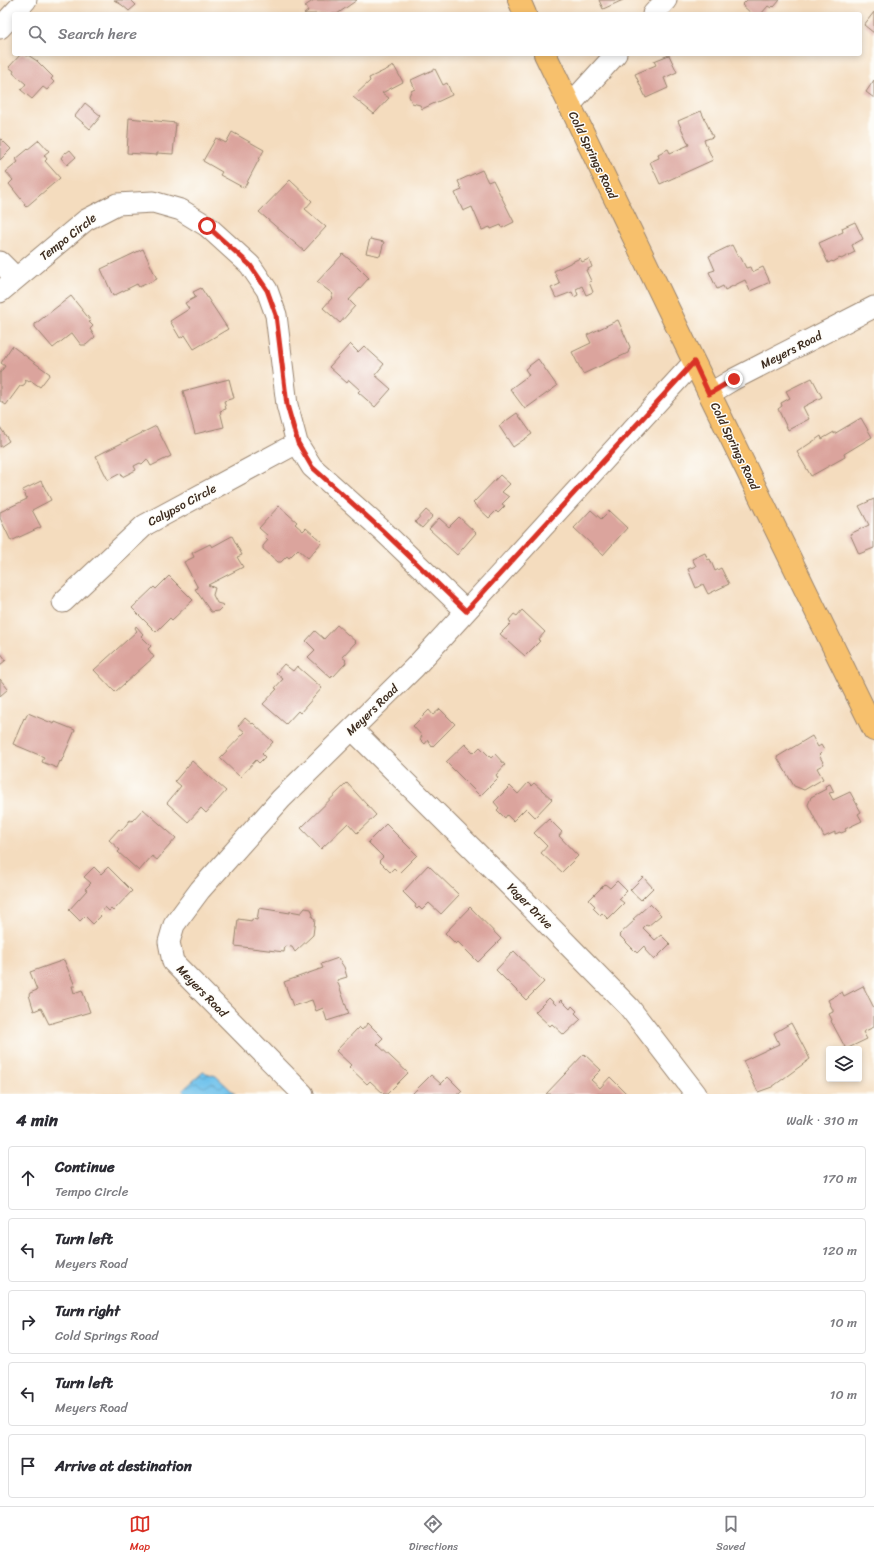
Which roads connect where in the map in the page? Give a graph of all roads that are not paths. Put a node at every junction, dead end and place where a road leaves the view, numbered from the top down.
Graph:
1 (26, 0) edge
2 (519, 0) edge
3 (666, 0) edge
4 (15, 12) edge
5 (524, 12) edge
6 (655, 12) edge
7 (12, 15) edge
8 (0, 28) edge
9 (546, 56) edge
10 (614, 56) edge
11 (570, 106) junction
12 (0, 262) edge
13 (16, 278) junction
14 (0, 292) edge
15 (874, 307) edge
16 (694, 362) junction
17 (709, 394) junction
18 (298, 443) junction
19 (63, 602) dead end
20 (466, 611) junction
21 (352, 729) junction
22 (874, 730) edge
23 (303, 1094) edge
24 (696, 1094) edge

1 - 4 street
2 - 5 main road
3 - 6 street
7 - 8 street
9 - 11 main road, Cold Springs Road
10 - 11 street
11 - 16 main road, Cold Springs Road
12 - 13 street
13 - 14 street, Tempo Circle
13 - 18 street, Tempo Circle
15 - 17 street, Meyers Road
16 - 17 main road, Cold Springs Road
16 - 20 street, Meyers Road
17 - 22 main road, Cold Springs Road
18 - 19 street, Calypso Circle
18 - 20 street, Tempo Circle
20 - 21 street, Meyers Road
21 - 23 street, Meyers Road
21 - 24 street, Yager Drive

